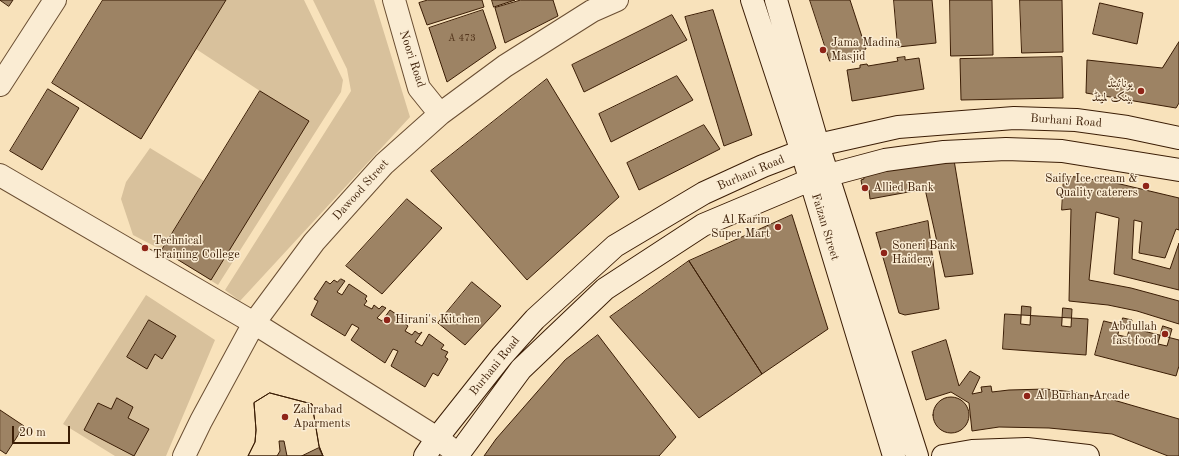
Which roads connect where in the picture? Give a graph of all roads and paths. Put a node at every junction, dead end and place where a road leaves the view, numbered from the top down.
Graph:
1 (55, 0) edge
2 (394, 0) edge
3 (617, 0) edge
4 (752, 0) edge
5 (776, 0) edge
6 (588, 6) edge
7 (0, 85) edge
8 (440, 114) junction
9 (1179, 138) edge
10 (810, 149) junction
11 (1179, 170) edge
12 (0, 175) edge
13 (819, 177) junction
14 (254, 323) junction
15 (431, 447) edge
16 (458, 455) edge
17 (184, 456) edge
18 (894, 456) edge
19 (917, 456) edge
20 (943, 456) edge
21 (1088, 456) edge

1 - 7 street
2 - 8 street, Noori Road
3 - 6 street, Dawood Street
4 - 10 street, Faizan Street
5 - 10 street, Faizan Street
6 - 8 street, Dawood Street
8 - 14 street, Dawood Street
9 - 10 street, Burhani Road
10 - 13 street, Faizan Street
10 - 15 street, Burhani Road
11 - 13 street, Burhani Road
12 - 14 street
13 - 16 street, Burhani Road
13 - 18 street, Faizan Street
13 - 19 street, Faizan Street
14 - 15 street
14 - 17 street, Dawood Street
15 - 16 street
20 - 21 street

